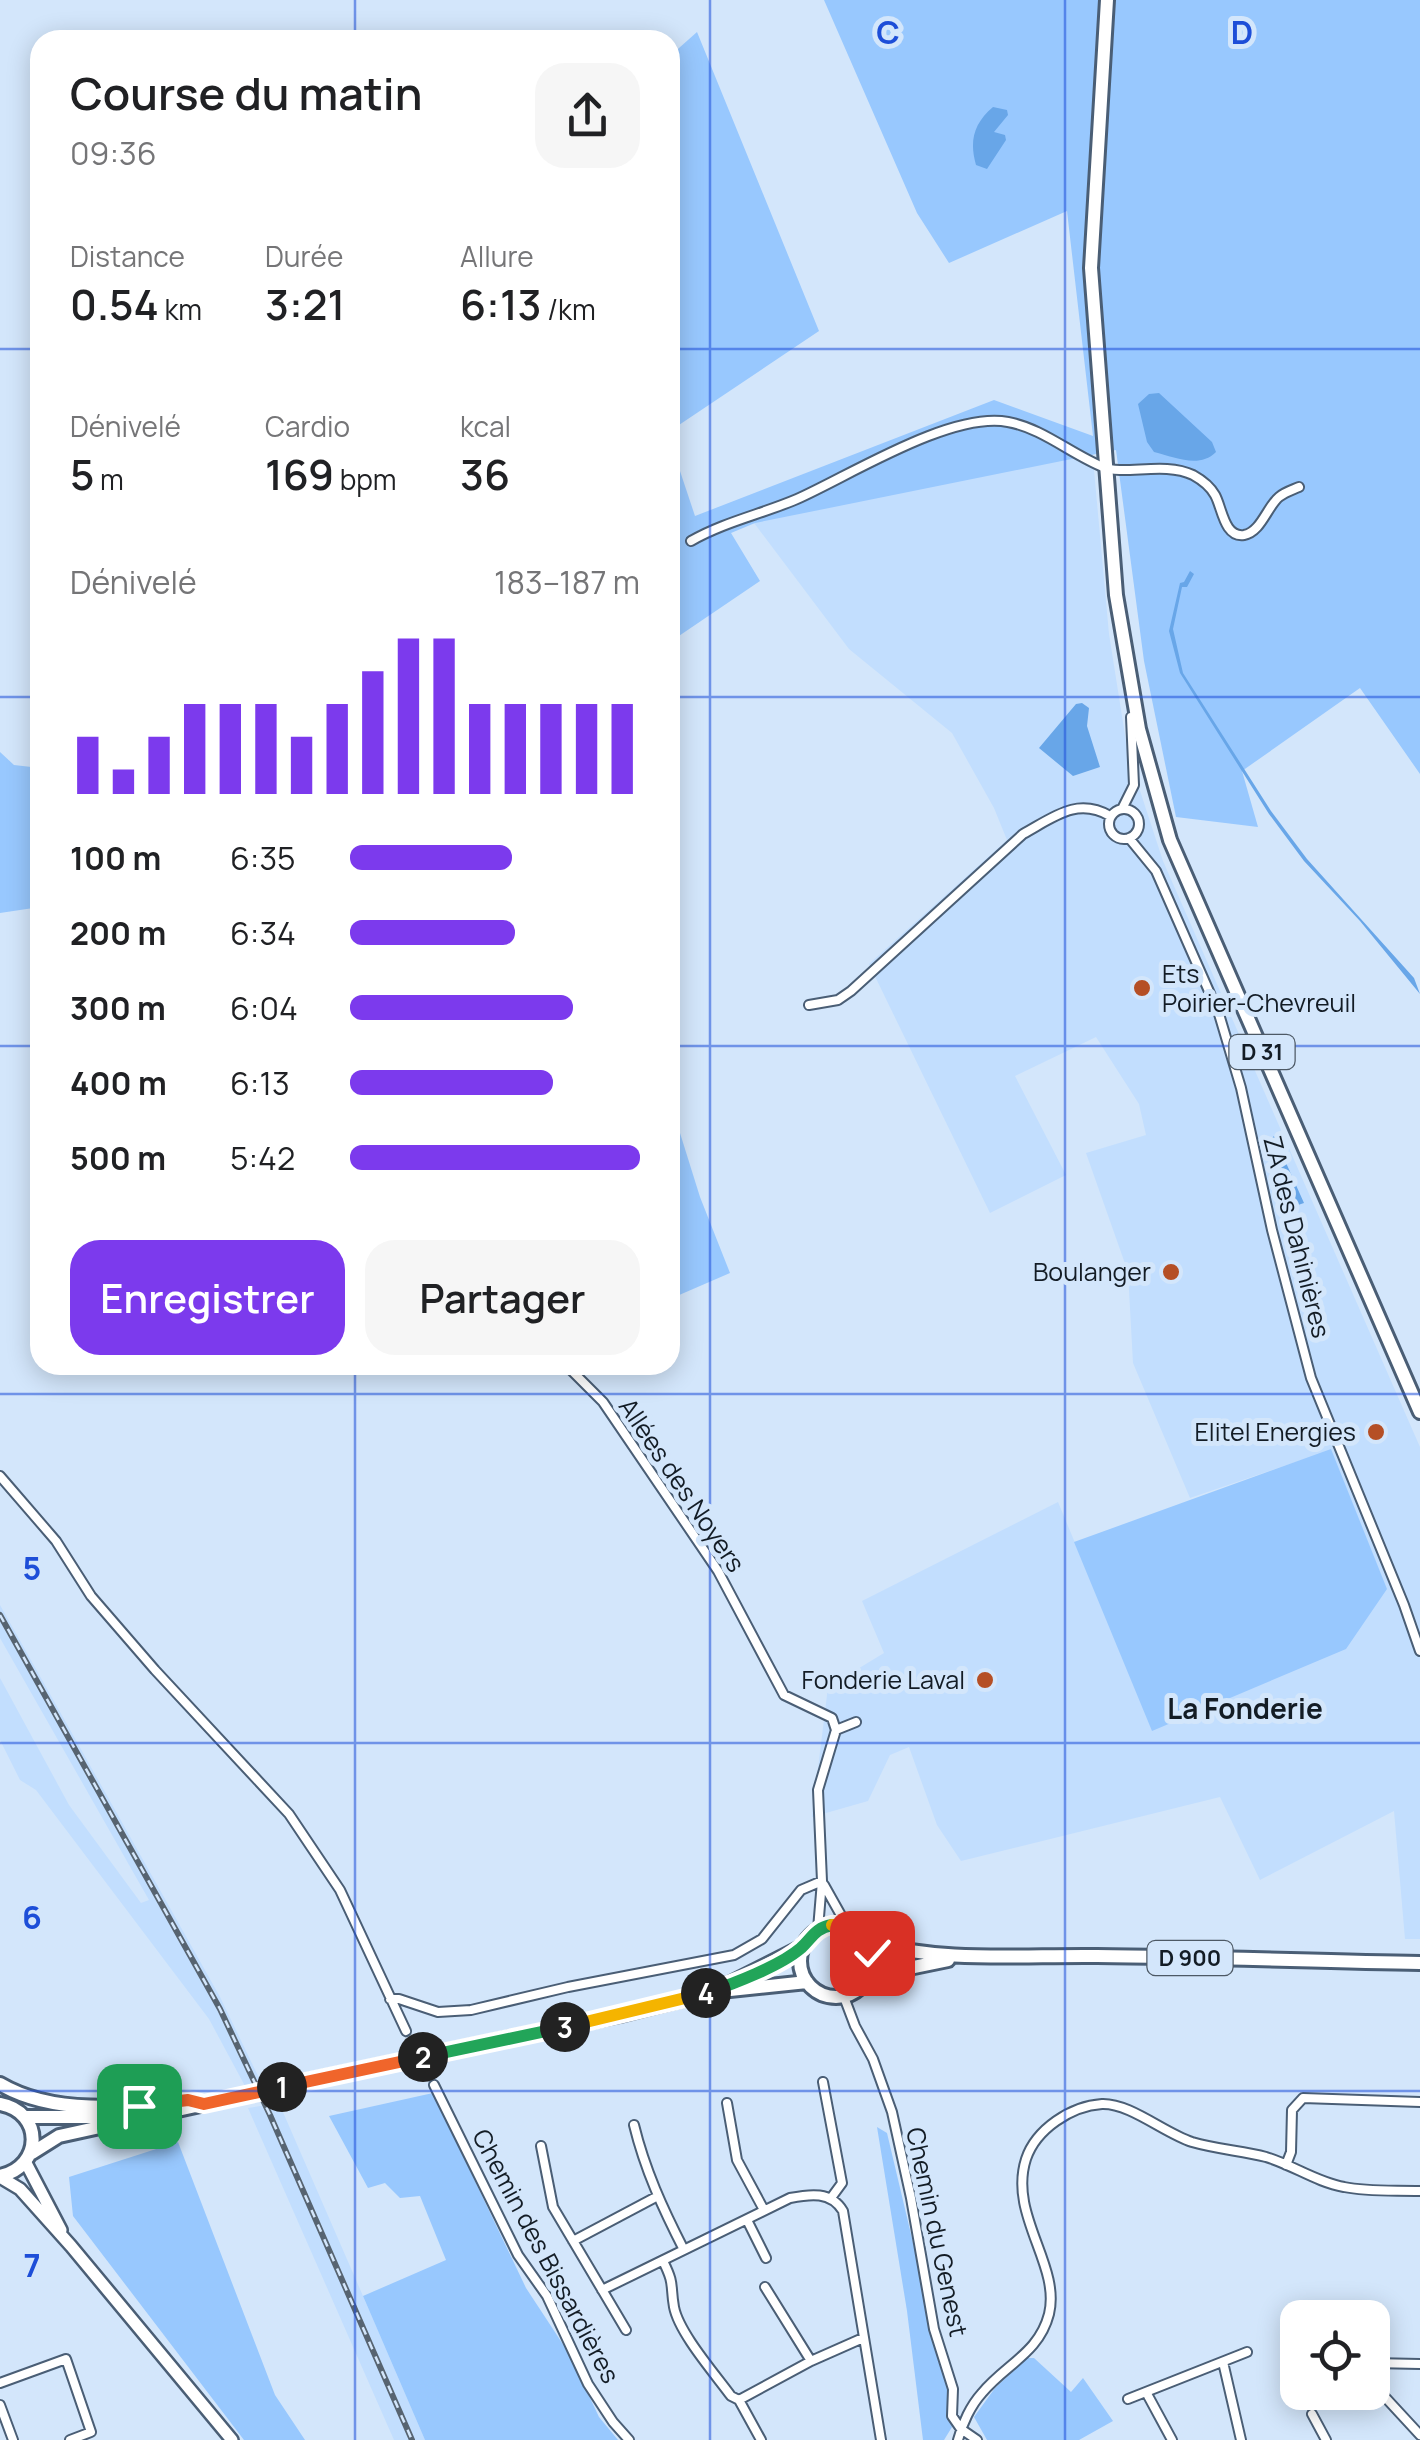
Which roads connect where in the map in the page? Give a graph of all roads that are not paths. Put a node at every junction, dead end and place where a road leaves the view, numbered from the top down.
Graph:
1 (1107, 0) edge
2 (1106, 469) junction
3 (1299, 487) dead end
4 (691, 542) dead end
5 (1130, 683) junction
6 (1122, 808) junction
7 (1110, 816) junction
8 (1129, 838) junction
9 (808, 1005) dead end
10 (576, 1375) edge
11 (1420, 1412) edge
12 (0, 1476) edge
13 (1420, 1651) edge
14 (856, 1722) dead end
15 (836, 1730) junction
16 (822, 1881) junction
17 (847, 1926) junction
18 (818, 1929) junction
19 (868, 1942) junction
20 (802, 1947) junction
21 (960, 1957) junction
22 (1420, 1963) edge
23 (870, 1976) junction
24 (806, 1982) junction
25 (711, 1992) junction
26 (844, 1997) junction
27 (390, 2000) junction
28 (406, 2031) tunnel mouth
29 (823, 2082) dead end
30 (0, 2084) edge
31 (434, 2085) tunnel mouth
32 (727, 2102) dead end
33 (1420, 2102) edge
34 (0, 2104) edge
35 (204, 2104) junction
36 (25, 2116) junction
37 (144, 2117) junction
38 (634, 2126) dead end
39 (541, 2146) dead end
40 (29, 2158) junction
41 (1286, 2165) junction
42 (0, 2176) edge
43 (1420, 2191) edge
44 (656, 2197) junction
45 (831, 2198) junction
46 (764, 2210) junction
47 (747, 2220) junction
48 (573, 2241) junction
49 (71, 2246) junction
50 (684, 2250) junction
51 (766, 2258) dead end
52 (663, 2261) junction
53 (764, 2287) dead end
54 (602, 2290) junction
55 (626, 2330) dead end
56 (862, 2338) junction
57 (1247, 2352) dead end
58 (811, 2361) junction
59 (1223, 2362) junction
60 (1390, 2363) edge
61 (1420, 2364) edge
62 (0, 2383) edge
63 (1146, 2392) junction
64 (1128, 2398) dead end
65 (739, 2400) junction
66 (1390, 2403) edge
67 (0, 2405) edge
68 (1312, 2414) dead end
69 (961, 2429) junction
70 (1420, 2435) edge
71 (12, 2440) edge
72 (70, 2440) edge
73 (232, 2440) edge
74 (628, 2440) edge
75 (761, 2440) edge
76 (881, 2440) edge
77 (958, 2440) edge
78 (977, 2440) edge
79 (1172, 2440) edge
80 (1242, 2440) edge
81 (1326, 2440) edge

1 - 2 main road, D 31
2 - 3 street
2 - 4 street
2 - 5 main road, D 31
5 - 6 street
5 - 11 main road, D 31
6 - 7 street
6 - 8 street
7 - 8 street
7 - 9 street
8 - 13 street, ZA des Dahinières
10 - 15 street, Allées des Noyers
12 - 27 street
14 - 15 street
15 - 16 street
16 - 17 street
16 - 18 street
16 - 27 street
17 - 18 main road
17 - 19 main road
18 - 20 main road
19 - 21 main road, D 900
19 - 23 main road
20 - 24 main road
20 - 25 main road
21 - 22 main road, D 900
21 - 23 main road, D 900
23 - 26 main road
24 - 25 main road
24 - 26 main road
25 - 35 main road, bridge
26 - 69 street, Chemin du Genest
27 - 28 street
29 - 45 street
30 - 35 main road
31 - 74 street, Chemin des Bissardières
32 - 46 street
33 - 41 street
34 - 36 main road
35 - 37 main road
36 - 37 main road
36 - 40 main road
37 - 40 main road
38 - 44 street
39 - 48 street
40 - 42 main road
40 - 49 main road
41 - 43 street
41 - 69 street
42 - 49 main road
44 - 48 street
44 - 50 street
45 - 46 street
45 - 56 street
46 - 47 street
47 - 50 street
47 - 51 street
48 - 54 street
49 - 73 main road
50 - 52 street
52 - 54 street
52 - 65 street
53 - 58 street
54 - 55 street
56 - 58 street
56 - 76 street
57 - 59 street
58 - 65 street
59 - 63 street
59 - 80 street
60 - 61 street
62 - 72 street
63 - 64 street
63 - 79 street
65 - 75 street
66 - 70 street
67 - 71 street
68 - 81 street
69 - 77 street
69 - 78 street

